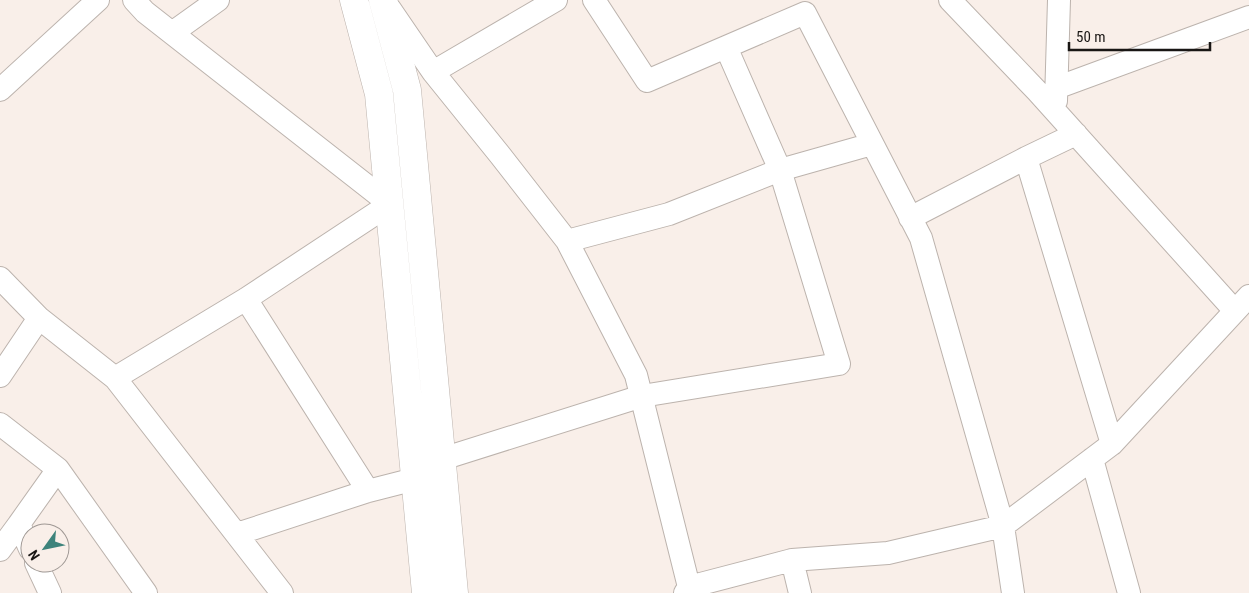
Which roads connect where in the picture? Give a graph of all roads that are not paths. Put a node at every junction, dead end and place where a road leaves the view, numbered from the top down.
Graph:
1 (98, 0) edge
2 (134, 0) edge
3 (218, 0) edge
4 (354, 0) edge
5 (384, 0) edge
6 (556, 0) edge
7 (594, 0) edge
8 (950, 0) edge
9 (1059, 0) edge
10 (1249, 17) edge
11 (172, 33) junction
12 (726, 48) junction
13 (432, 72) junction
14 (1056, 88) junction
15 (0, 90) edge
16 (1056, 112) junction
17 (1076, 134) junction
18 (872, 144) junction
19 (1026, 158) junction
20 (780, 170) junction
21 (390, 204) junction
22 (910, 218) junction
23 (567, 241) junction
24 (0, 278) edge
25 (246, 299) junction
26 (1242, 304) edge
27 (39, 318) junction
28 (0, 376) edge
29 (115, 378) junction
30 (642, 396) junction
31 (0, 424) edge
32 (1112, 444) junction
33 (1092, 459) junction
34 (442, 460) junction
35 (58, 469) junction
36 (415, 479) junction
37 (368, 491) junction
38 (19, 524) joint
39 (1003, 526) junction
40 (237, 534) junction
41 (0, 550) edge
42 (792, 560) junction
43 (41, 573) edge
44 (687, 590) edge
45 (50, 593) edge
46 (146, 593) edge
47 (282, 593) edge
48 (426, 593) edge
49 (454, 593) edge
50 (800, 593) edge
51 (1013, 593) edge
52 (1129, 593) edge

1 - 15 street
2 - 11 street
3 - 11 street
4 - 21 street
5 - 13 street
5 - 34 street
6 - 13 street
7 - 12 street
8 - 16 street
9 - 14 street
10 - 14 street
11 - 21 street
12 - 18 street
12 - 20 street
13 - 23 street
14 - 16 street
16 - 17 street
17 - 19 street
17 - 26 street
18 - 20 street
18 - 22 street
19 - 22 street
19 - 32 street
20 - 23 street
20 - 30 street
21 - 25 street
21 - 36 street
22 - 39 street
23 - 30 street
24 - 27 street
25 - 29 street
25 - 37 street
26 - 32 street
27 - 28 street
27 - 29 street
29 - 40 street
30 - 34 street
30 - 44 street
31 - 35 street
32 - 33 street
33 - 39 street
33 - 52 street
34 - 49 street
35 - 38 street
35 - 46 street
36 - 37 street
36 - 48 street
37 - 40 street
38 - 41 street
39 - 42 street
39 - 51 street
40 - 47 street
42 - 44 street
42 - 50 street
43 - 45 street

